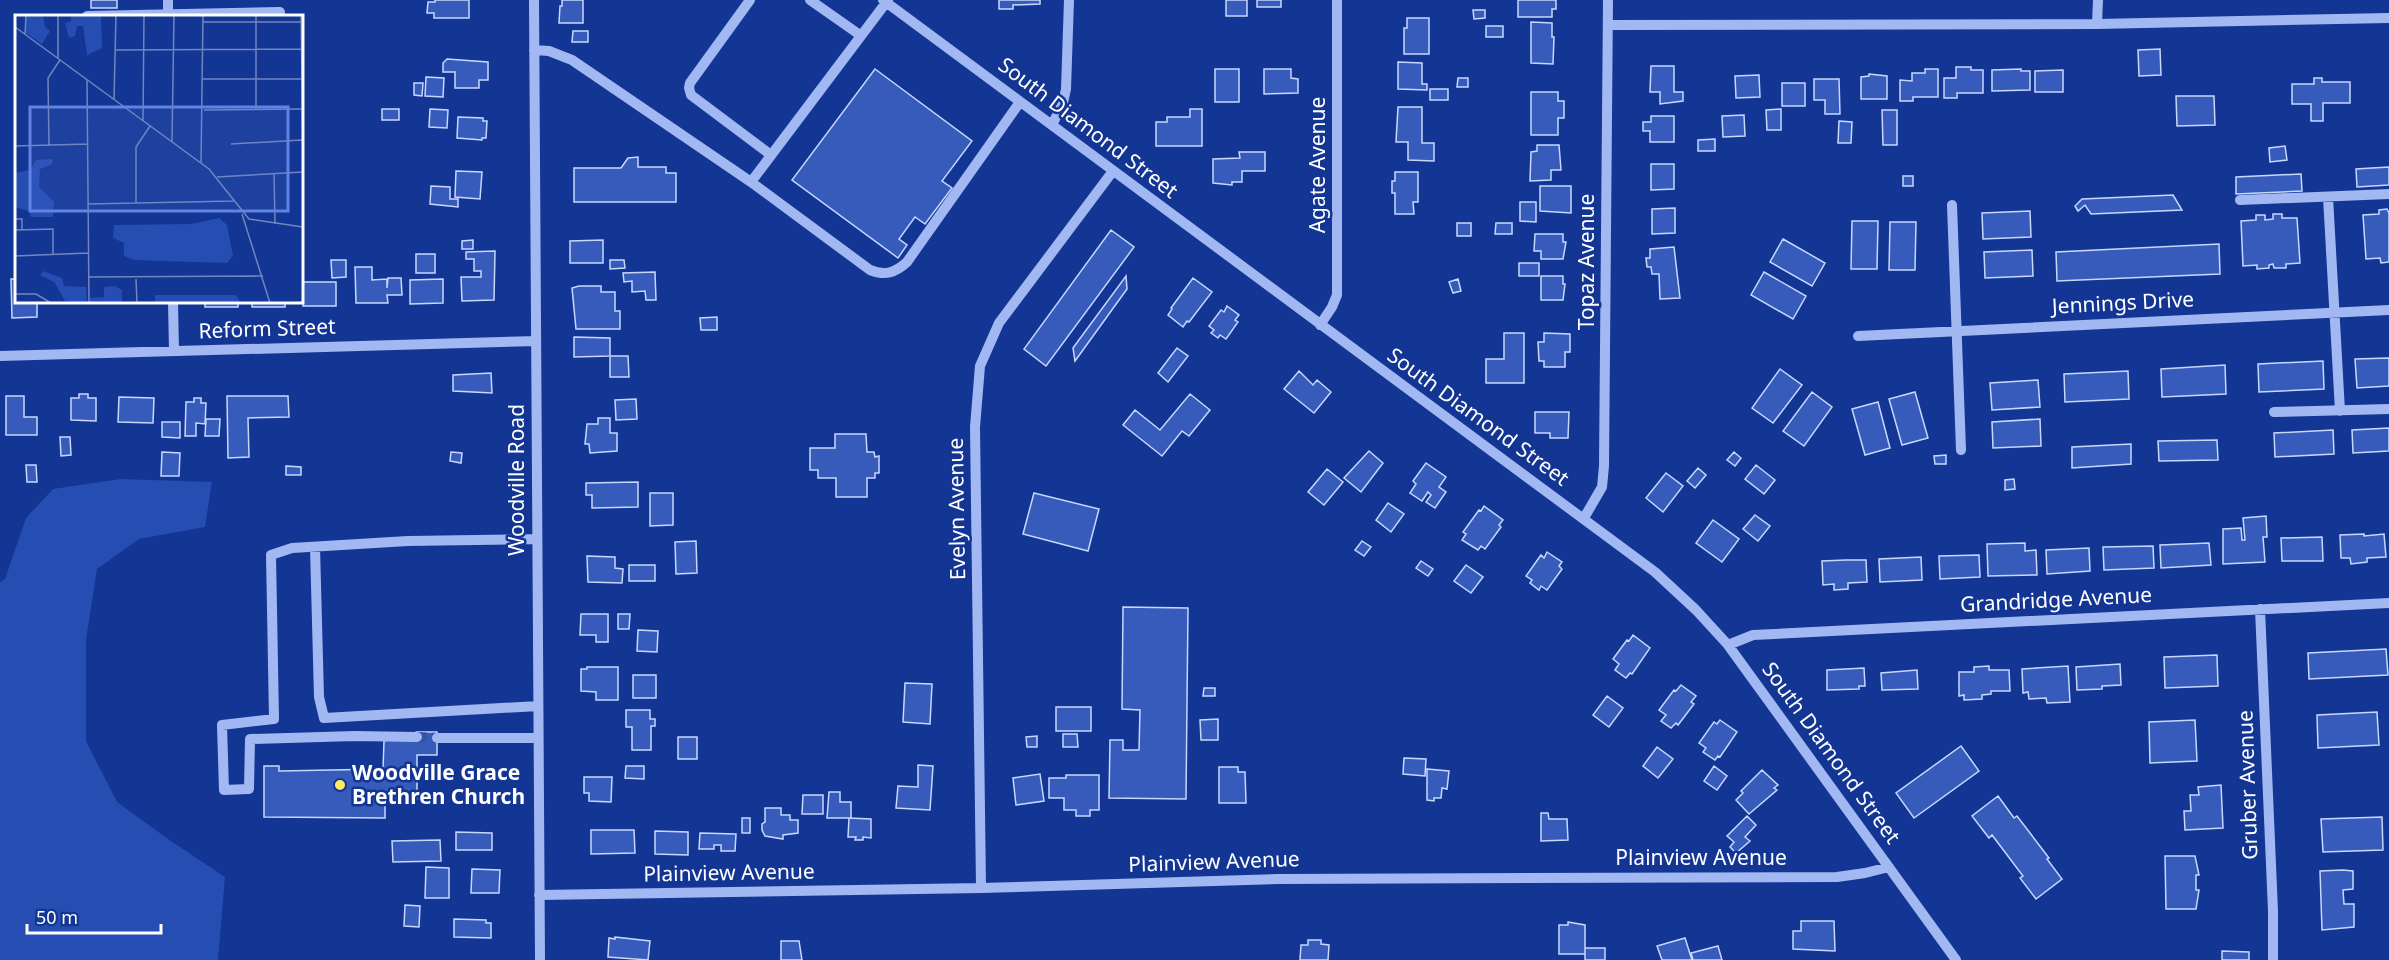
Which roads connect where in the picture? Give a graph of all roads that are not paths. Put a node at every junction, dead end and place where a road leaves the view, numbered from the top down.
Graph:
1 (534, 0) edge
2 (750, 0) edge
3 (810, 0) edge
4 (1069, 0) edge
5 (1337, 0) edge
6 (1608, 0) edge
7 (2097, 0) edge
8 (886, 1) edge
9 (280, 12) dead end
10 (196, 15) edge
11 (2389, 18) edge
12 (2097, 24) junction
13 (1608, 25) junction
14 (860, 35) junction
15 (534, 50) junction
16 (1020, 102) junction
17 (1052, 125) junction
18 (771, 155) junction
19 (1113, 171) junction
20 (751, 182) junction
21 (2389, 194) edge
22 (2328, 197) junction
23 (2240, 200) dead end
24 (1952, 204) dead end
25 (173, 303) edge
26 (2389, 310) edge
27 (2334, 312) junction
28 (1320, 325) junction
29 (1958, 331) junction
30 (1858, 336) dead end
31 (536, 341) junction
32 (174, 351) junction
33 (0, 356) edge
34 (2389, 409) edge
35 (2340, 411) junction
36 (2274, 412) dead end
37 (1961, 450) dead end
38 (1584, 519) junction
39 (537, 539) junction
40 (315, 547) junction
41 (2389, 603) edge
42 (2260, 609) junction
43 (1728, 645) junction
44 (538, 706) junction
45 (417, 737) tunnel mouth
46 (437, 738) tunnel mouth
47 (538, 738) junction
48 (1889, 867) junction
49 (981, 888) junction
50 (539, 895) junction
51 (1954, 958) edge
52 (540, 960) edge
53 (2273, 960) edge

1 - 15 street, Woodville Road
2 - 18 street
3 - 14 street
4 - 17 street
5 - 28 street, Agate Avenue
6 - 13 street, Topaz Avenue
7 - 12 street
8 - 14 street
8 - 16 street, South Diamond Street
9 - 10 street
11 - 12 street
12 - 13 street
13 - 38 street, Topaz Avenue
14 - 18 street
15 - 20 street
15 - 31 street, Woodville Road
16 - 17 street, South Diamond Street
16 - 20 street
17 - 19 street, South Diamond Street
18 - 20 street
19 - 28 street, South Diamond Street
19 - 49 street, Evelyn Avenue
21 - 22 street
22 - 23 street
22 - 27 street
24 - 29 street
25 - 32 street
26 - 27 street, Jennings Drive
27 - 29 street, Jennings Drive
27 - 35 street
28 - 38 street, South Diamond Street
29 - 30 street, Jennings Drive
29 - 37 street
31 - 32 street, Reform Street
31 - 39 street, Woodville Road
32 - 33 street, Reform Street
34 - 35 street
35 - 36 street
38 - 43 street, South Diamond Street
39 - 40 street
39 - 44 street, Woodville Road
40 - 44 street
40 - 45 street
41 - 42 street, Grandridge Avenue
42 - 43 street, Grandridge Avenue
42 - 53 street, Gruber Avenue
43 - 48 street, South Diamond Street
44 - 47 street, Woodville Road
46 - 47 street
47 - 50 street, Woodville Road
48 - 49 street, Plainview Avenue
48 - 51 street, South Diamond Street
49 - 50 street, Plainview Avenue
50 - 52 street, Woodville Road

